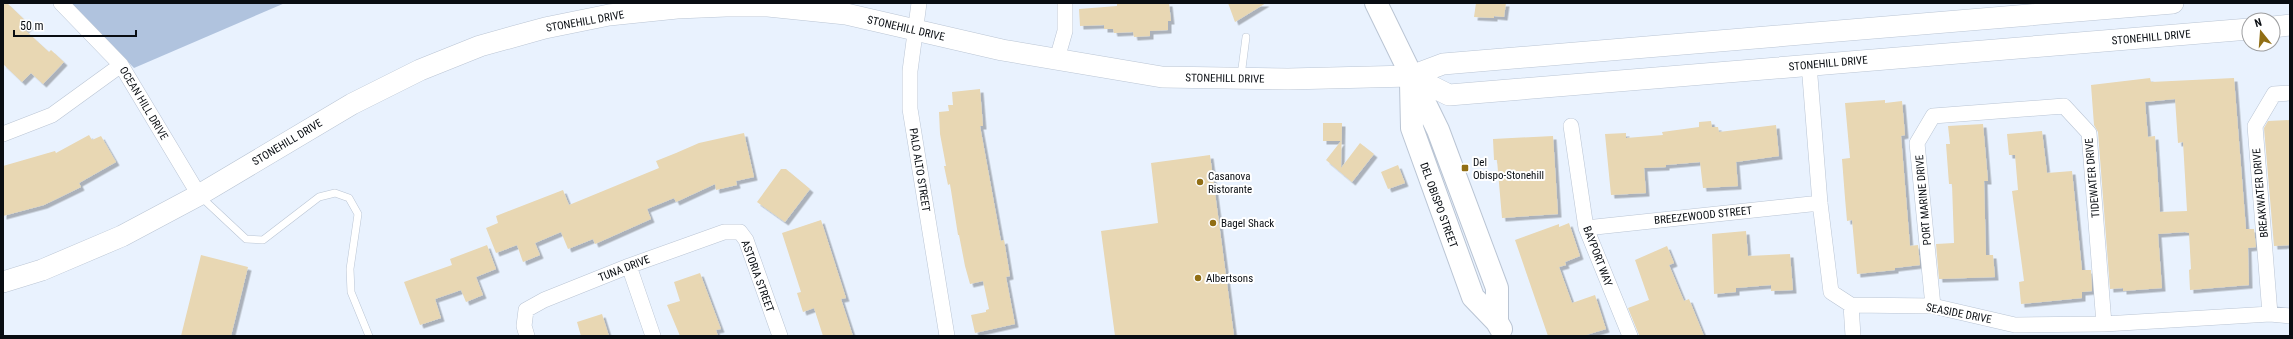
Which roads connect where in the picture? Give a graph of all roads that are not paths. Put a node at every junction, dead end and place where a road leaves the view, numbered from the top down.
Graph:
1 (61, 3) edge
2 (919, 3) edge
3 (1065, 3) edge
4 (1376, 3) edge
5 (2173, 3) edge
6 (1844, 30) junction
7 (2241, 30) edge
8 (916, 31) junction
9 (1246, 37) dead end
10 (1057, 59) junction
11 (1809, 64) junction
12 (121, 65) junction
13 (1411, 76) junction
14 (1241, 78) junction
15 (2290, 93) edge
16 (1998, 110) joint
17 (1571, 126) dead end
18 (3, 134) edge
19 (199, 195) junction
20 (1820, 203) junction
21 (1586, 228) junction
22 (724, 232) joint
23 (629, 266) junction
24 (3, 282) edge
25 (1851, 305) junction
26 (1933, 306) junction
27 (2270, 314) junction
28 (2290, 316) edge
29 (2104, 324) junction
30 (1500, 329) edge
31 (369, 336) edge
32 (527, 336) edge
33 (653, 336) edge
34 (780, 336) edge
35 (947, 336) edge
36 (1630, 336) edge
37 (1853, 336) edge

1 - 12 street, OCEAN HILL DRIVE
2 - 8 street, PALO ALTO STREET
3 - 10 street
4 - 13 main road
5 - 6 main road, STONEHILL DRIVE
6 - 11 main road
6 - 13 main road, STONEHILL DRIVE
7 - 11 main road, STONEHILL DRIVE
8 - 10 main road, STONEHILL DRIVE
8 - 19 main road, STONEHILL DRIVE
8 - 35 street, PALO ALTO STREET
9 - 14 lane
10 - 14 main road, STONEHILL DRIVE
11 - 13 main road, STONEHILL DRIVE
11 - 20 street
12 - 18 street
12 - 19 street, OCEAN HILL DRIVE
13 - 14 main road, STONEHILL DRIVE
13 - 30 main road
15 - 27 street, BREAKWATER DRIVE
16 - 26 street, PORT MARINE DRIVE
16 - 29 street, TIDEWATER DRIVE
17 - 21 street, BAYPORT WAY
19 - 24 main road, STONEHILL DRIVE
19 - 31 lane
20 - 21 street, BREEZEWOOD STREET
20 - 25 street
21 - 36 street, BAYPORT WAY
22 - 23 street, TUNA DRIVE
22 - 34 street, ASTORIA STREET
23 - 32 street, TUNA DRIVE
23 - 33 street
25 - 26 street, SEASIDE DRIVE
25 - 37 street
26 - 29 street, SEASIDE DRIVE
27 - 28 street, SEASIDE DRIVE
27 - 29 street, SEASIDE DRIVE

